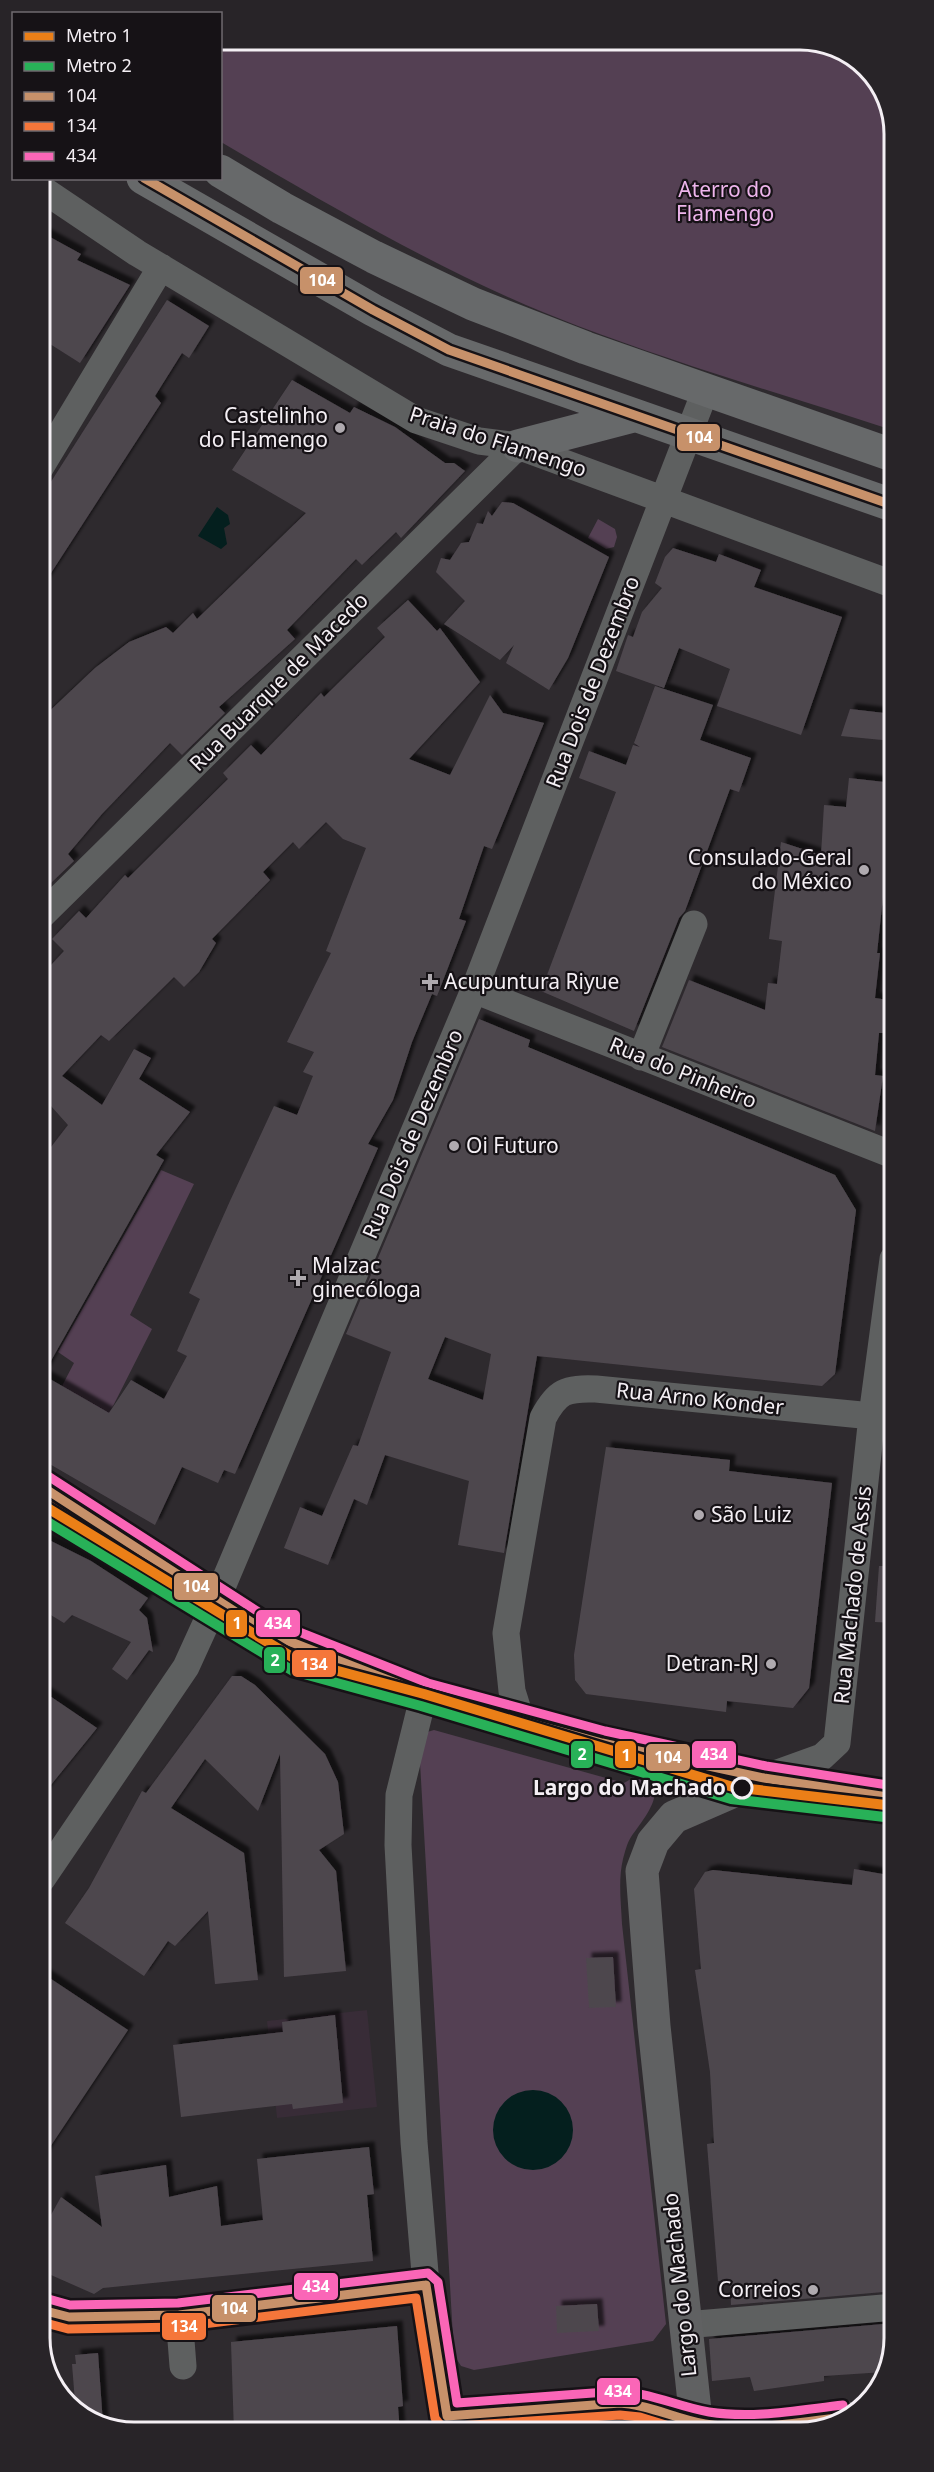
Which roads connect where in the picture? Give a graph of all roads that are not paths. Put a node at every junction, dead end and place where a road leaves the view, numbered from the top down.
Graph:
1 (222, 172) edge
2 (146, 180) edge
3 (50, 194) edge
4 (161, 267) junction
5 (706, 389) junction
6 (633, 416) junction
7 (689, 433) junction
8 (518, 446) junction
9 (50, 452) edge
10 (884, 452) edge
11 (664, 499) junction
12 (884, 502) edge
13 (884, 581) edge
14 (50, 907) edge
15 (694, 924) dead end
16 (474, 990) junction
17 (641, 1057) junction
18 (884, 1152) edge
19 (884, 1326) edge
20 (872, 1416) junction
21 (49, 1491) edge
22 (217, 1599) junction
23 (424, 1694) junction
24 (522, 1723) junction
25 (764, 1778) junction
26 (884, 1796) edge
27 (49, 1868) edge
28 (426, 2285) junction
29 (884, 2308) edge
30 (49, 2312) edge
31 (179, 2315) junction
32 (685, 2325) junction
33 (183, 2366) dead end
34 (688, 2370) junction
35 (825, 2419) edge
36 (448, 2422) edge
37 (465, 2422) edge
38 (683, 2422) edge
39 (692, 2422) edge
40 (745, 2422) edge
41 (798, 2422) edge

1 - 5 main road
2 - 6 main road
3 - 4 street, Praia do Flamengo
4 - 8 street, Praia do Flamengo
4 - 9 street
5 - 7 street, Rua Dois de Dezembro
5 - 10 main road
6 - 7 main road
6 - 8 main road
7 - 11 street, Rua Dois de Dezembro
7 - 12 main road
8 - 11 street, Praia do Flamengo
8 - 14 street, Rua Buarque de Macedo
11 - 13 street, Praia do Flamengo
11 - 16 street, Rua Dois de Dezembro
15 - 17 street
16 - 17 street, Rua do Pinheiro
16 - 22 street, Rua Dois de Dezembro
17 - 18 street, Rua do Pinheiro
19 - 20 street, Rua Machado de Assis
20 - 24 street, Rua Arno Konder
20 - 25 street, Rua Machado de Assis
21 - 22 main road
22 - 23 main road
22 - 27 street, Rua Dois de Dezembro
23 - 24 main road
23 - 28 street
24 - 25 main road
25 - 26 main road
25 - 32 main road, Largo do Machado
28 - 31 main road
28 - 36 main road
29 - 32 street
30 - 31 main road
31 - 33 street
32 - 34 main road, Largo do Machado
34 - 39 main road, Largo do Machado
34 - 40 main road
35 - 41 main road
37 - 38 main road

